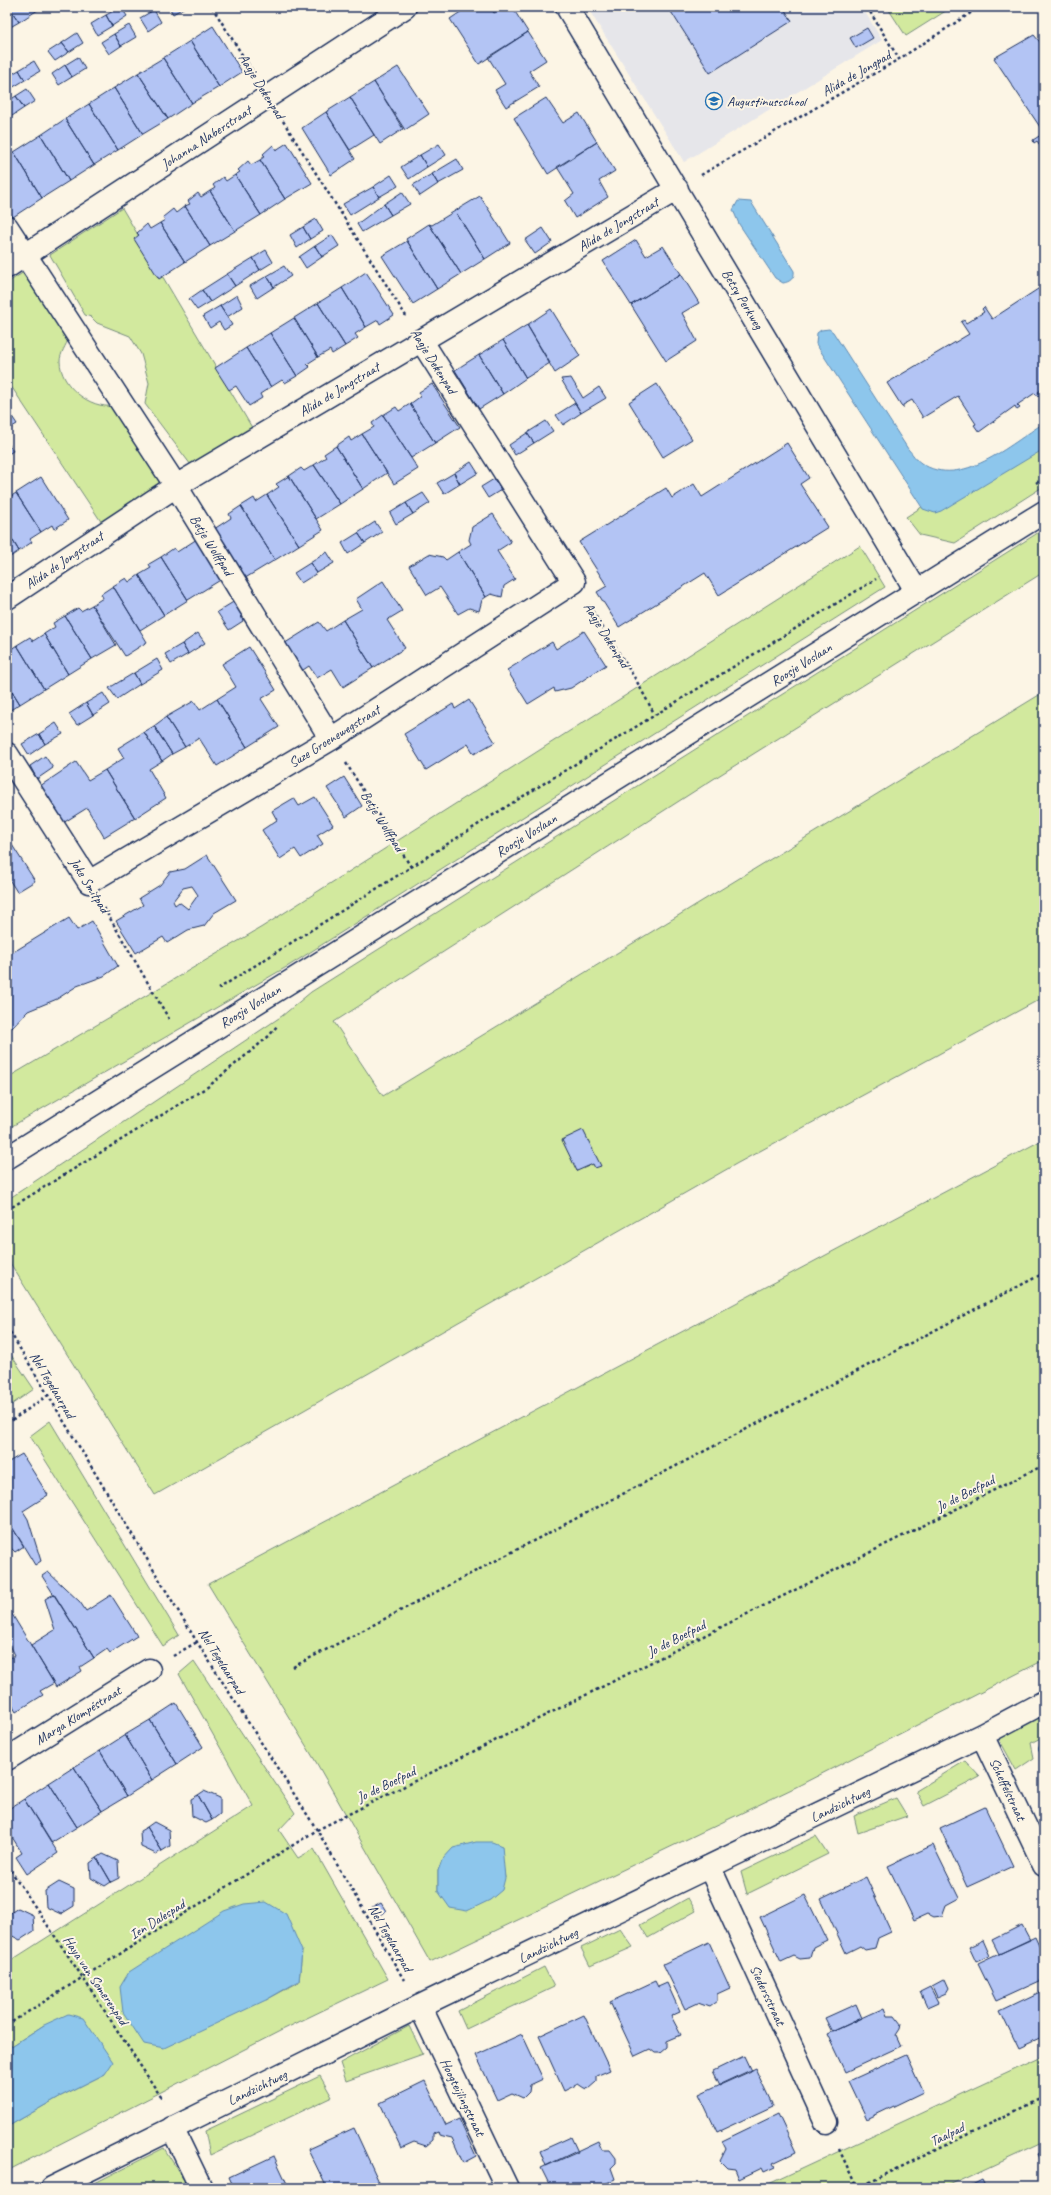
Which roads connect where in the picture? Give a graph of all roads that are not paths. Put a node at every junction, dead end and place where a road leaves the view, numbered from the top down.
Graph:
1 (405, 7) edge
2 (567, 7) edge
3 (677, 189) junction
4 (7, 227) edge
5 (16, 261) edge
6 (421, 340) junction
7 (176, 486) junction
8 (1044, 512) edge
9 (574, 582) joint
10 (917, 592) junction
11 (7, 598) edge
12 (331, 739) junction
13 (7, 754) edge
14 (89, 882) joint
15 (7, 1158) edge
16 (149, 1670) dead end
17 (1044, 1702) edge
18 (982, 1735) junction
19 (7, 1760) edge
20 (1044, 1865) edge
21 (710, 1868) junction
22 (420, 2006) junction
23 (826, 2122) dead end
24 (172, 2128) junction
25 (52, 2188) edge
26 (201, 2188) edge
27 (507, 2188) edge

1 - 5 street, Johanna Naberstraat
2 - 3 street, Betsy Perkweg
3 - 6 street, Alida de Jongstraat
3 - 10 street, Betsy Perkweg
4 - 5 street, Betje Wolffpad
5 - 7 street, Betje Wolffpad
6 - 7 street, Alida de Jongstraat
6 - 9 street, Aagje Dekenpad
7 - 11 street, Alida de Jongstraat
7 - 12 street, Betje Wolffpad
8 - 10 street, Roosje Voslaan
9 - 12 street, Suze Groenewegstraat
10 - 15 street, Roosje Voslaan
12 - 14 street, Suze Groenewegstraat
13 - 14 street, Joke Smitpad
16 - 19 street, Marga Klompéstraat
17 - 18 street, Landzichtweg
18 - 20 street, Scheffelstraat
18 - 21 street, Landzichtweg
21 - 22 street, Landzichtweg
21 - 23 street, Siedersstraat
22 - 24 street, Landzichtweg
22 - 27 street, Hoogteijlingstraat
24 - 25 street, Landzichtweg
24 - 26 street

